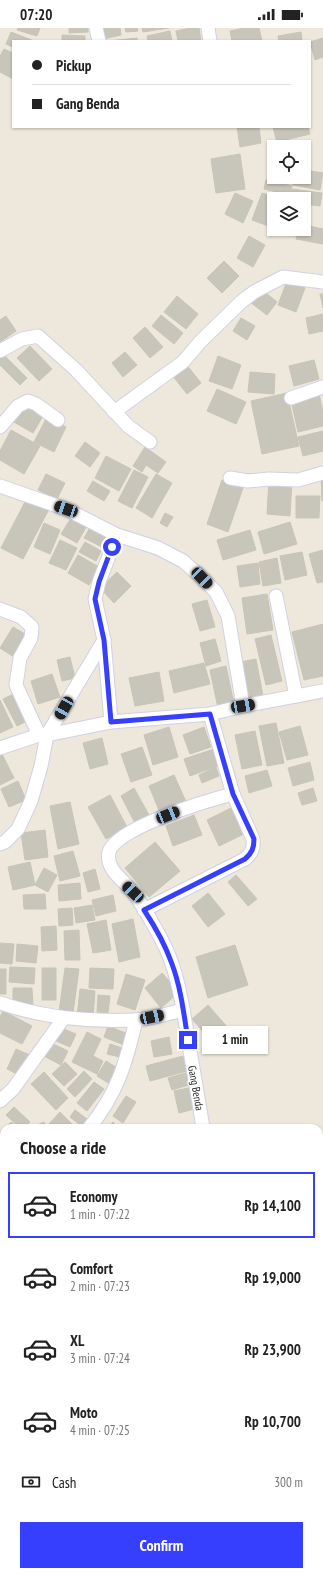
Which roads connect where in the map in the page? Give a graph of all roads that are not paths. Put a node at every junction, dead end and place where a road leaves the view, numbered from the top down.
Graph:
1 (96, 28) edge
2 (208, 28) edge
3 (99, 40) edge
4 (210, 40) edge
5 (323, 282) edge
6 (0, 351) edge
7 (323, 387) edge
8 (291, 398) dead end
9 (114, 412) junction
10 (58, 420) dead end
11 (0, 427) edge
12 (150, 442) dead end
13 (323, 472) edge
14 (230, 478) dead end
15 (0, 486) edge
16 (117, 535) junction
17 (276, 596) dead end
18 (0, 609) edge
19 (104, 640) junction
20 (323, 691) edge
21 (296, 696) junction
22 (243, 706) junction
23 (210, 714) junction
24 (111, 722) junction
25 (43, 735) junction
26 (0, 748) edge
27 (233, 794) junction
28 (0, 844) edge
29 (144, 910) junction
30 (0, 1003) edge
31 (183, 1010) junction
32 (63, 1019) junction
33 (136, 1020) junction
34 (0, 1101) edge
35 (92, 1124) edge
36 (202, 1124) edge

1 - 3 street
2 - 4 street
5 - 9 street
6 - 9 street
7 - 8 street
9 - 12 street
10 - 11 street
13 - 14 street
15 - 16 street
16 - 19 street
16 - 22 street
17 - 21 street
18 - 25 street
19 - 24 street
19 - 25 street
20 - 21 street
21 - 22 street
22 - 23 street
23 - 24 street
23 - 27 street
24 - 25 street
25 - 26 street
25 - 28 street
27 - 29 street
27 - 29 street, Gang Benda
29 - 31 street, Gang Benda
30 - 32 street
31 - 33 street
31 - 36 street, Gang Benda
32 - 33 street
32 - 34 street
33 - 35 street

